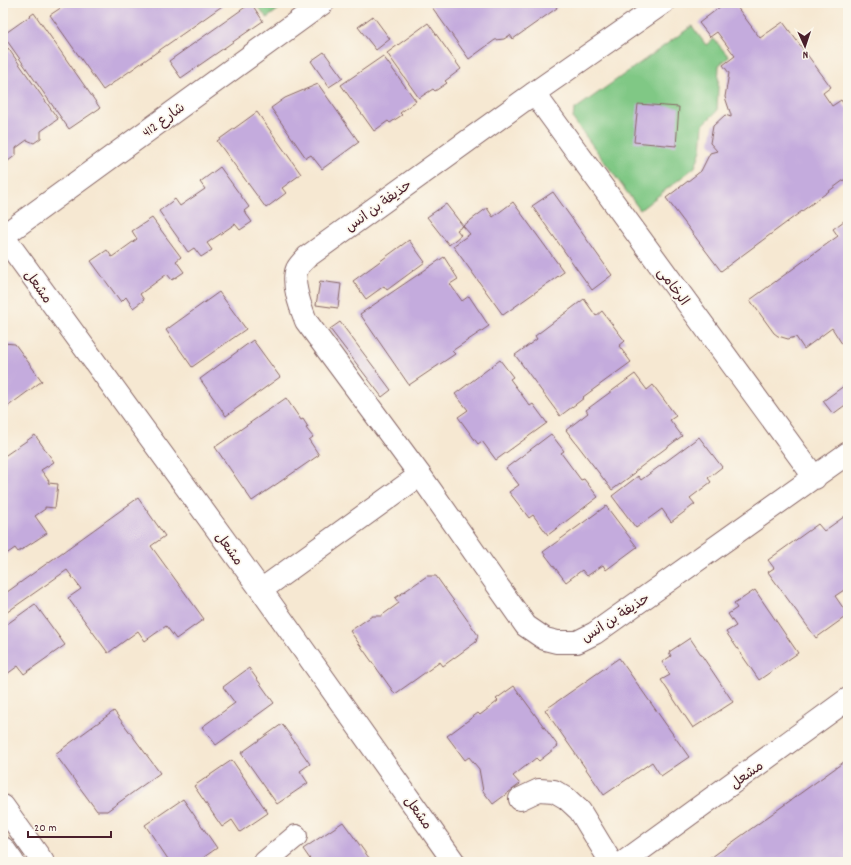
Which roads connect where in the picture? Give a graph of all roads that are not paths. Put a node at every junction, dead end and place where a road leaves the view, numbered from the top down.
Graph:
1 (323, 3) edge
2 (662, 3) edge
3 (534, 93) junction
4 (3, 236) edge
5 (848, 453) edge
6 (420, 474) junction
7 (815, 478) junction
8 (261, 590) junction
9 (848, 700) edge
10 (520, 800) dead end
11 (3, 806) edge
12 (296, 836) dead end
13 (3, 848) edge
14 (13, 862) edge
15 (43, 862) edge
16 (265, 862) edge
17 (454, 862) edge
18 (611, 862) edge
19 (624, 862) edge

1 - 4 street, شارع 412
2 - 3 street, حذيفة بن انس
3 - 6 street, حذيفة بن انس
3 - 7 street, الرخامى
4 - 8 street, مشعل
5 - 7 street, حذيفة بن انس
6 - 7 street, حذيفة بن انس
6 - 8 street
8 - 17 street, مشعل
9 - 19 street, مشعل
10 - 18 street
11 - 15 street
12 - 16 street
13 - 14 street

